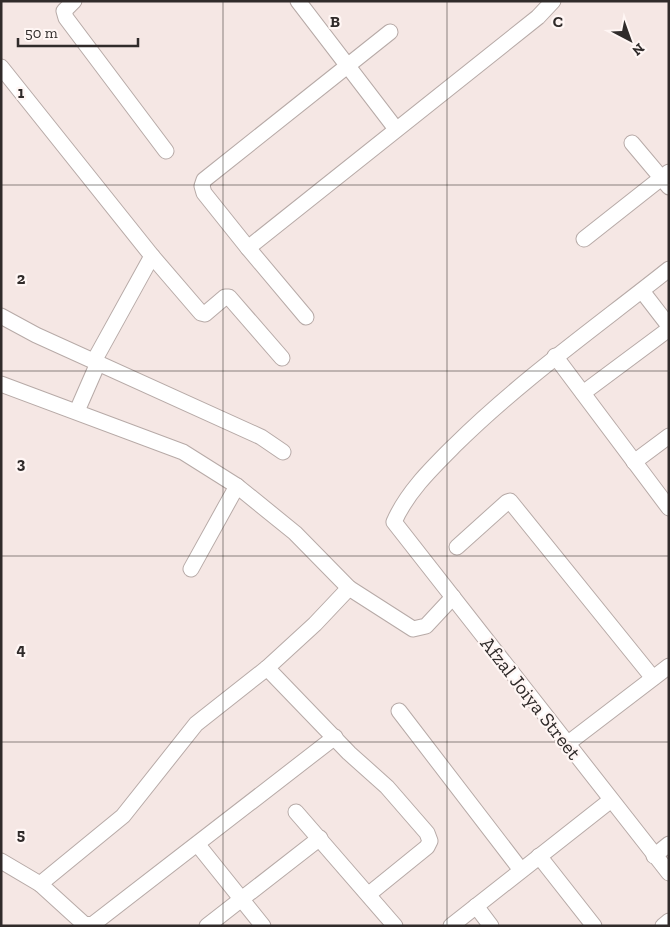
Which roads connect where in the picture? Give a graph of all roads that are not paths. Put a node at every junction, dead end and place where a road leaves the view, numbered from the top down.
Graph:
1 (74, 1) edge
2 (298, 1) edge
3 (553, 1) edge
4 (390, 32) dead end
5 (348, 66) junction
6 (1, 67) edge
7 (396, 129) junction
8 (632, 143) dead end
9 (166, 151) dead end
10 (666, 179) edge
11 (584, 239) dead end
12 (248, 248) junction
13 (152, 256) junction
14 (669, 269) edge
15 (642, 291) junction
16 (1, 316) edge
17 (306, 317) dead end
18 (669, 328) edge
19 (555, 356) junction
20 (282, 358) dead end
21 (96, 362) junction
22 (1, 384) edge
23 (583, 393) junction
24 (77, 411) junction
25 (669, 436) edge
26 (283, 452) dead end
27 (634, 462) junction
28 (238, 486) junction
29 (669, 508) edge
30 (457, 547) dead end
31 (191, 569) dead end
32 (349, 588) junction
33 (453, 597) junction
34 (669, 666) edge
35 (266, 668) junction
36 (653, 678) junction
37 (399, 710) dead end
38 (335, 737) junction
39 (567, 744) junction
40 (611, 800) junction
41 (296, 812) dead end
42 (320, 838) junction
43 (669, 844) edge
44 (198, 845) junction
45 (539, 856) junction
46 (654, 856) junction
47 (4, 868) edge
48 (521, 870) junction
49 (669, 873) edge
50 (40, 884) junction
51 (369, 894) junction
52 (241, 899) junction
53 (476, 906) junction
54 (669, 921) edge
55 (207, 926) edge
56 (263, 926) edge
57 (395, 926) edge
58 (451, 926) edge
59 (491, 926) edge
60 (594, 926) edge
61 (662, 926) edge

1 - 9 street
2 - 5 street
3 - 7 street
4 - 5 street
5 - 7 street
5 - 12 street
6 - 13 street
7 - 12 street
8 - 10 street
10 - 11 street
12 - 17 street
13 - 20 street
13 - 21 street
14 - 15 street
15 - 18 street
15 - 19 street
16 - 21 street
18 - 23 street
19 - 23 street
19 - 33 street, Afzal Joiya Street
21 - 24 street
21 - 26 street
22 - 24 street
23 - 27 street
24 - 28 street
25 - 27 street
27 - 29 street
28 - 31 street
28 - 32 street
30 - 36 street
32 - 33 street
32 - 35 street
33 - 39 street, Afzal Joiya Street
34 - 36 street
35 - 38 street
35 - 50 street
36 - 39 street
37 - 48 street
38 - 44 street
38 - 51 street
39 - 40 street, Afzal Joiya Street
40 - 45 street
40 - 46 street, Afzal Joiya Street
41 - 42 street
42 - 51 street
42 - 52 street
43 - 46 street
44 - 50 street
44 - 52 street
45 - 48 street
45 - 60 street
46 - 49 street, Afzal Joiya Street
47 - 50 street
48 - 53 street
51 - 57 street
52 - 55 street
52 - 56 street
53 - 58 street
53 - 59 street
54 - 61 street

